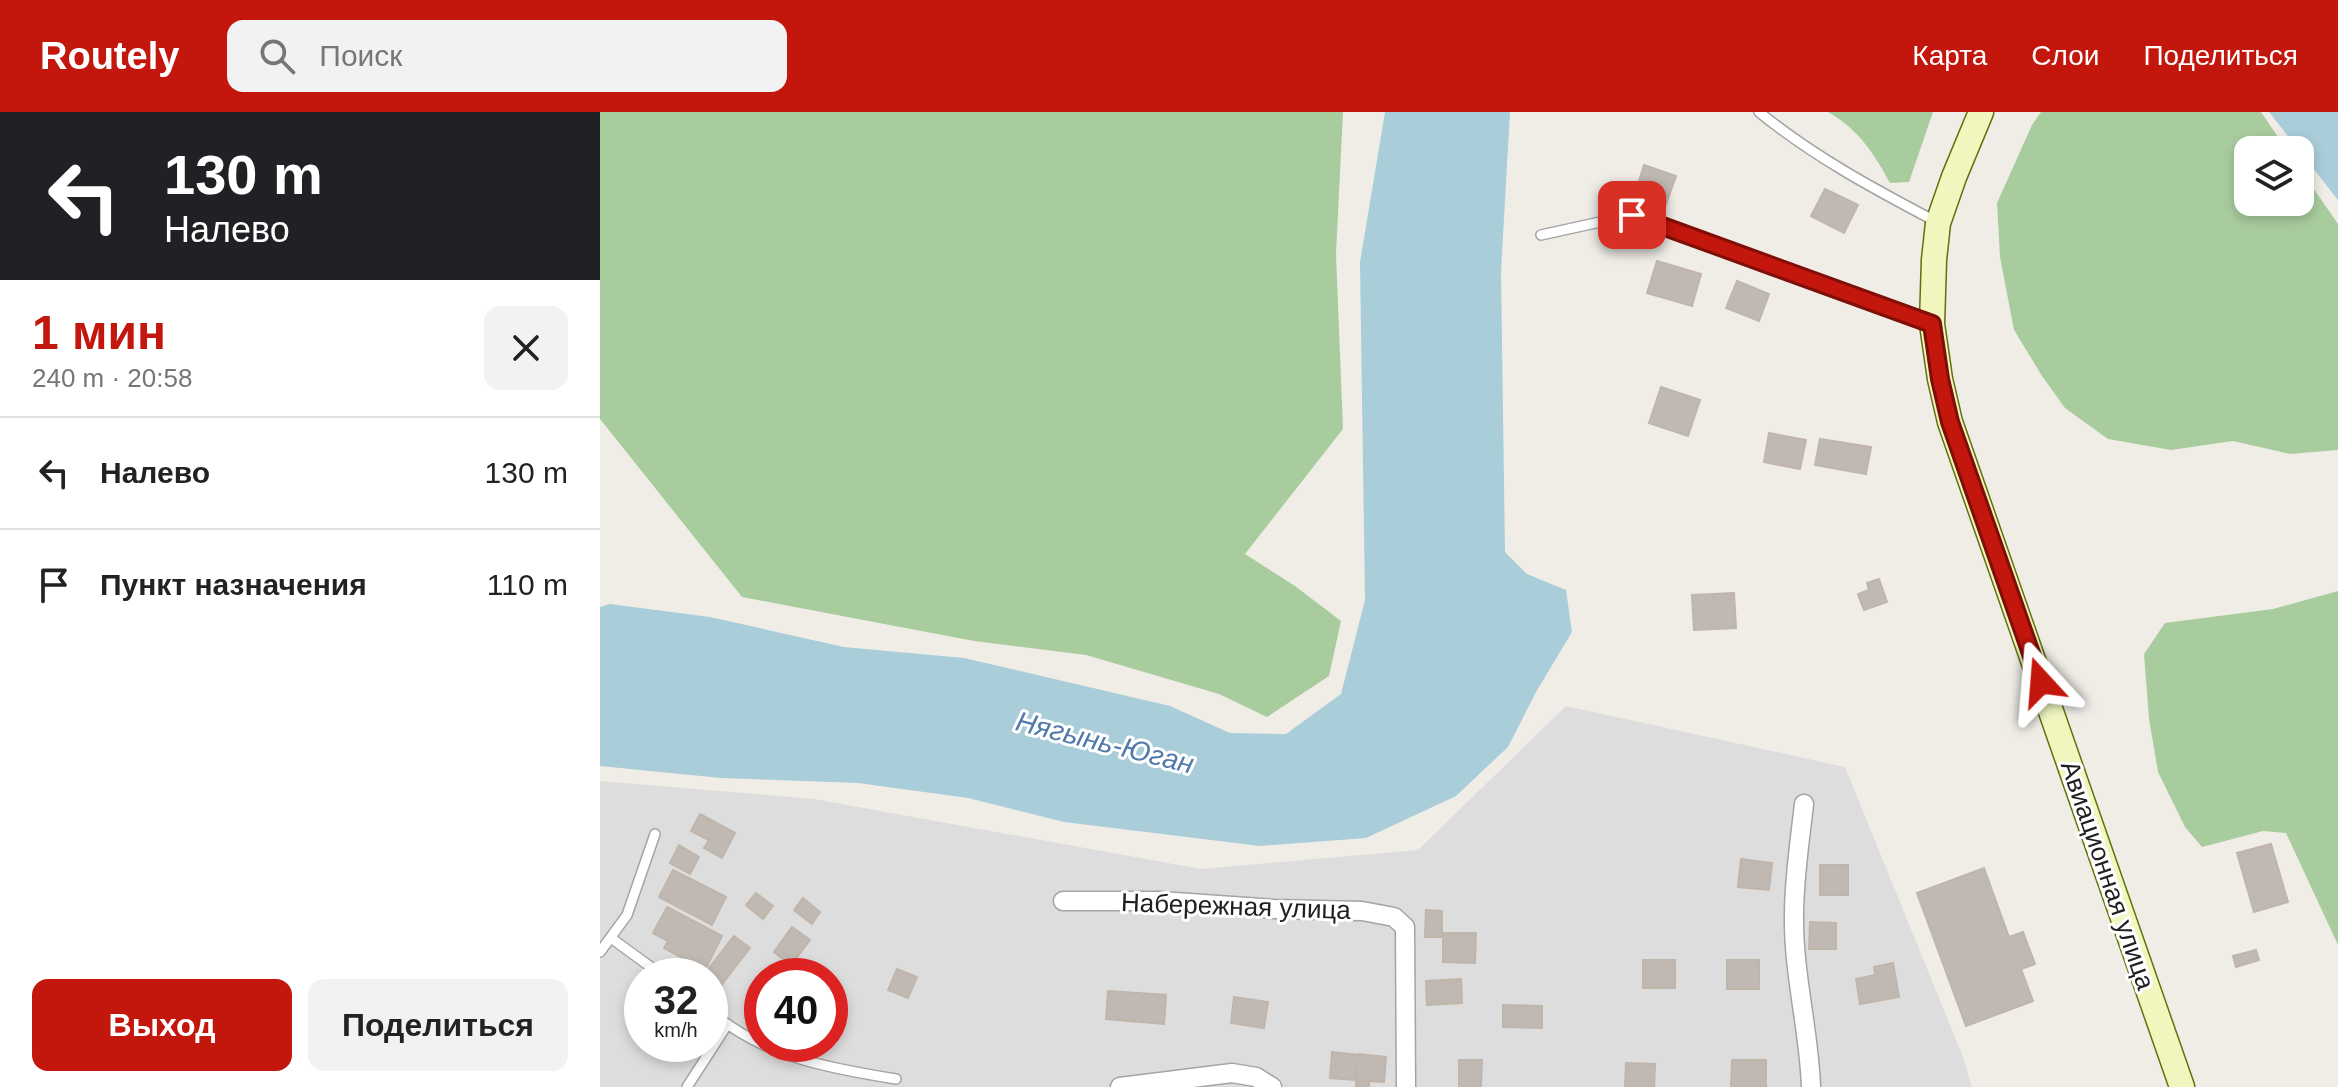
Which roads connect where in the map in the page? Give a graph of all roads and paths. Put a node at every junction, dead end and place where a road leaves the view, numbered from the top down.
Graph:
1 (1759, 112) edge
2 (1981, 112) edge
3 (1938, 223) junction
4 (1541, 235) dead end
5 (1932, 324) junction
6 (1804, 804) dead end
7 (655, 834) dead end
8 (1063, 901) dead end
9 (611, 938) junction
10 (600, 952) edge
11 (638, 958) edge
12 (728, 1026) edge
13 (703, 1062) edge
14 (896, 1079) dead end
15 (687, 1087) edge
16 (1120, 1087) edge
17 (1272, 1087) edge
18 (1406, 1087) edge
19 (1811, 1087) edge
20 (2182, 1087) edge

1 - 3 lane
2 - 3 street, Авиационная улица
3 - 5 street, Авиационная улица
4 - 5 lane
5 - 20 street, Авиационная улица
6 - 19 street
7 - 9 lane
8 - 18 street, Набережная улица
9 - 10 lane
9 - 11 lane
12 - 14 lane
13 - 15 lane
16 - 17 street

